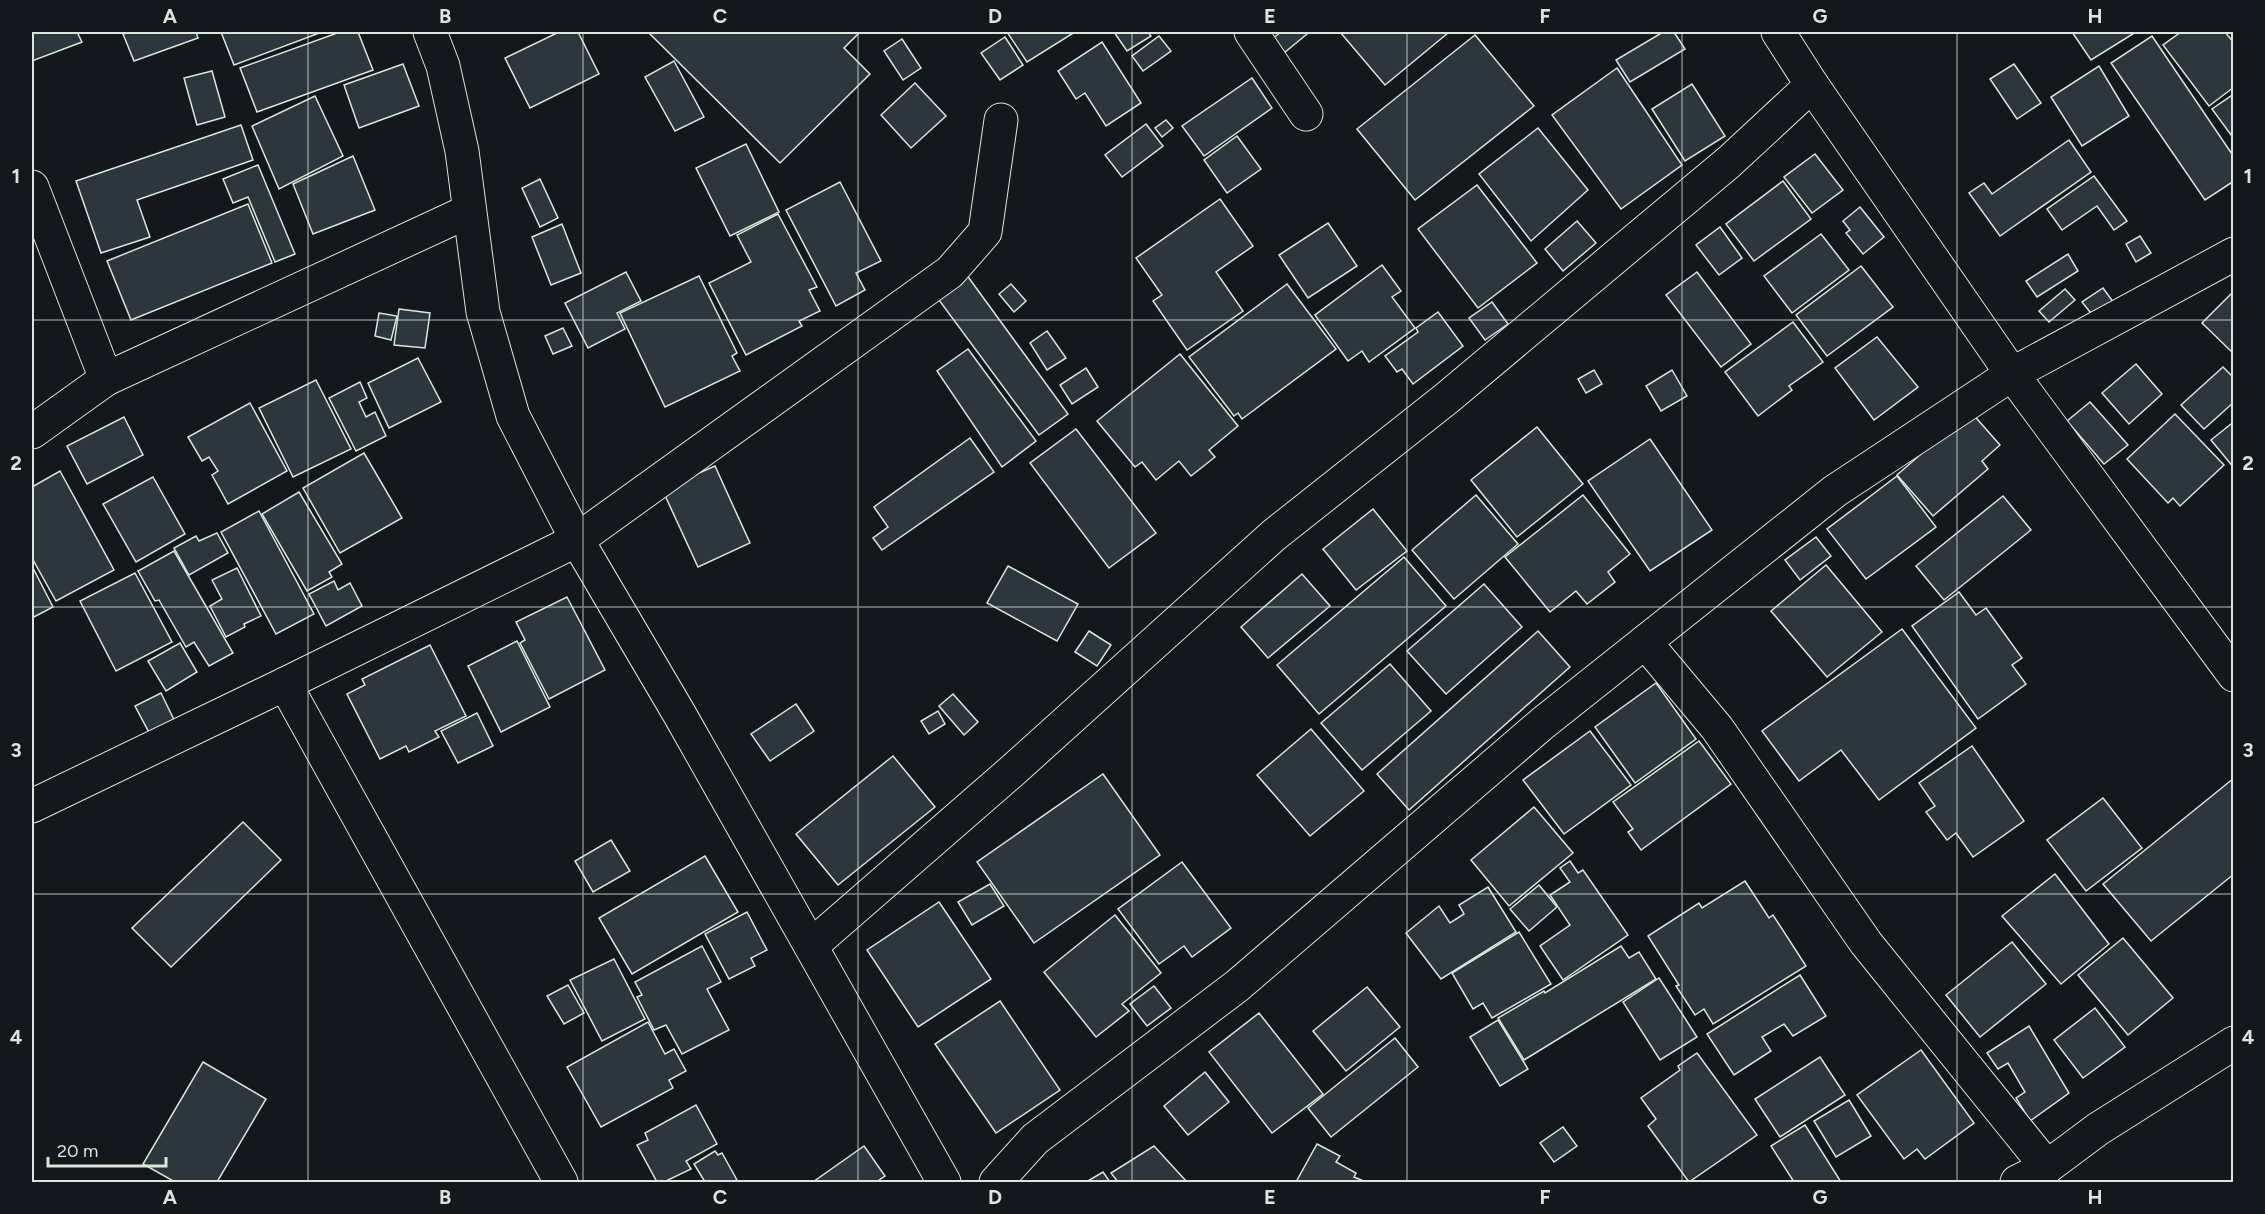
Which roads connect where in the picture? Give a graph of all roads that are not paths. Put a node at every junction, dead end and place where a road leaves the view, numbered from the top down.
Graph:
1 (430, 32) edge
2 (1251, 32) edge
3 (1791, 36) edge
4 (1812, 85) junction
5 (1306, 114) dead end
6 (1001, 120) dead end
7 (32, 187) edge
8 (469, 211) junction
9 (2234, 254) edge
10 (2012, 374) junction
11 (106, 379) junction
12 (32, 432) edge
13 (576, 540) junction
14 (1645, 642) junction
15 (2234, 675) edge
16 (285, 684) junction
17 (32, 806) edge
18 (811, 946) junction
19 (2234, 1043) edge
20 (2047, 1167) junction
21 (561, 1182) edge
22 (944, 1182) edge
23 (996, 1182) edge
24 (2017, 1182) edge

1 - 8 street
2 - 5 street
3 - 4 street
4 - 10 street
4 - 18 street
6 - 13 street
7 - 11 street
8 - 11 street
8 - 13 street
9 - 10 street
10 - 14 street
10 - 15 street
11 - 12 street
13 - 16 street
13 - 18 street
14 - 20 street
14 - 23 street
16 - 17 street
16 - 21 street
18 - 22 street
19 - 20 street
20 - 24 street

